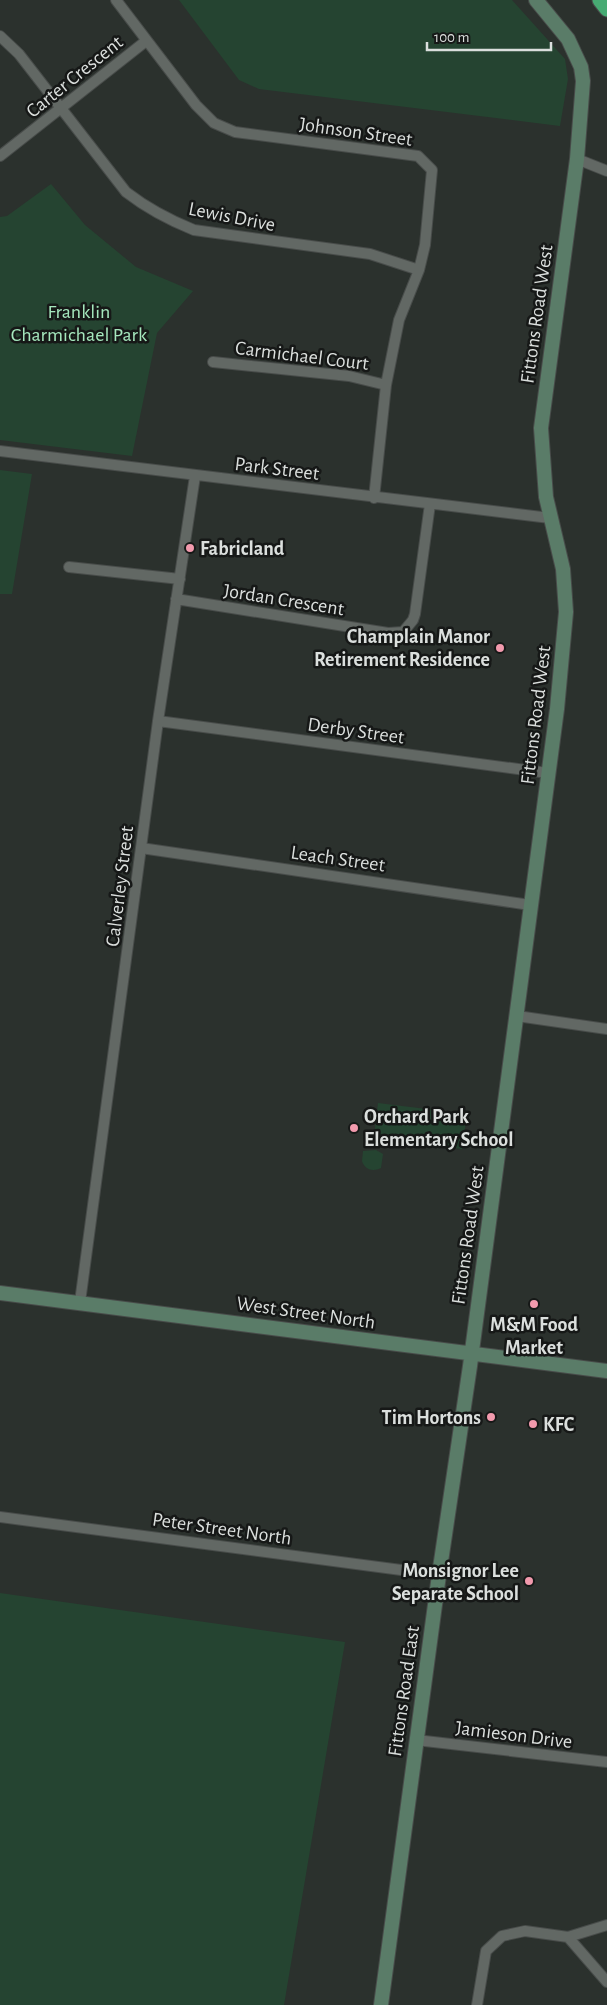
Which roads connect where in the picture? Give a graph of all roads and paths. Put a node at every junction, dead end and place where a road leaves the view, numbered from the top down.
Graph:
1 (116, 0) edge
2 (536, 0) edge
3 (600, 0) edge
4 (607, 9) edge
5 (0, 36) edge
6 (146, 41) junction
7 (62, 109) junction
8 (0, 156) edge
9 (577, 159) junction
10 (607, 171) edge
11 (419, 270) junction
12 (213, 362) dead end
13 (386, 384) junction
14 (0, 451) edge
15 (195, 476) junction
16 (374, 498) junction
17 (430, 504) junction
18 (550, 518) junction
19 (68, 567) dead end
20 (180, 579) junction
21 (176, 599) junction
22 (158, 721) junction
23 (548, 773) junction
24 (141, 848) junction
25 (530, 904) junction
26 (517, 1016) junction
27 (607, 1029) edge
28 (0, 1293) edge
29 (80, 1302) junction
30 (472, 1353) junction
31 (607, 1372) edge
32 (0, 1517) edge
33 (439, 1575) junction
34 (416, 1740) junction
35 (607, 1762) edge
36 (607, 1925) edge
37 (568, 1938) junction
38 (607, 1982) edge
39 (381, 2005) edge
40 (477, 2005) edge

1 - 6 street, Johnson Street
2 - 9 street, Fittons Road West
3 - 4 highway
5 - 7 street, Lewis Drive
6 - 7 street, Carter Crescent
6 - 11 street, Johnson Street
7 - 8 street, Carter Crescent
7 - 11 street, Lewis Drive
9 - 10 street
9 - 18 street, Fittons Road West
11 - 13 street, Johnson Street
12 - 13 street, Carmichael Court
13 - 16 street, Johnson Street
14 - 15 street, Park Street
15 - 16 street, Park Street
15 - 20 street, Calverley Street
16 - 17 street, Park Street
17 - 18 street, Park Street
17 - 21 street, Jordan Crescent
18 - 23 street, Fittons Road West
19 - 20 street
20 - 21 street, Calverley Street
21 - 22 street, Calverley Street
22 - 23 street, Derby Street
22 - 24 street, Calverley Street
23 - 25 street, Fittons Road West
24 - 25 street, Leach Street
24 - 29 street, Calverley Street
25 - 26 street, Fittons Road West
26 - 27 street
26 - 30 street, Fittons Road West
28 - 29 street, West Street North
29 - 30 street, West Street North
30 - 31 street, West Street North
30 - 33 street, Fittons Road East
32 - 33 street, Peter Street North
33 - 34 street, Fittons Road East
34 - 35 street, Jamieson Drive
34 - 39 street, Fittons Road East
36 - 37 street
37 - 38 street
37 - 40 street

